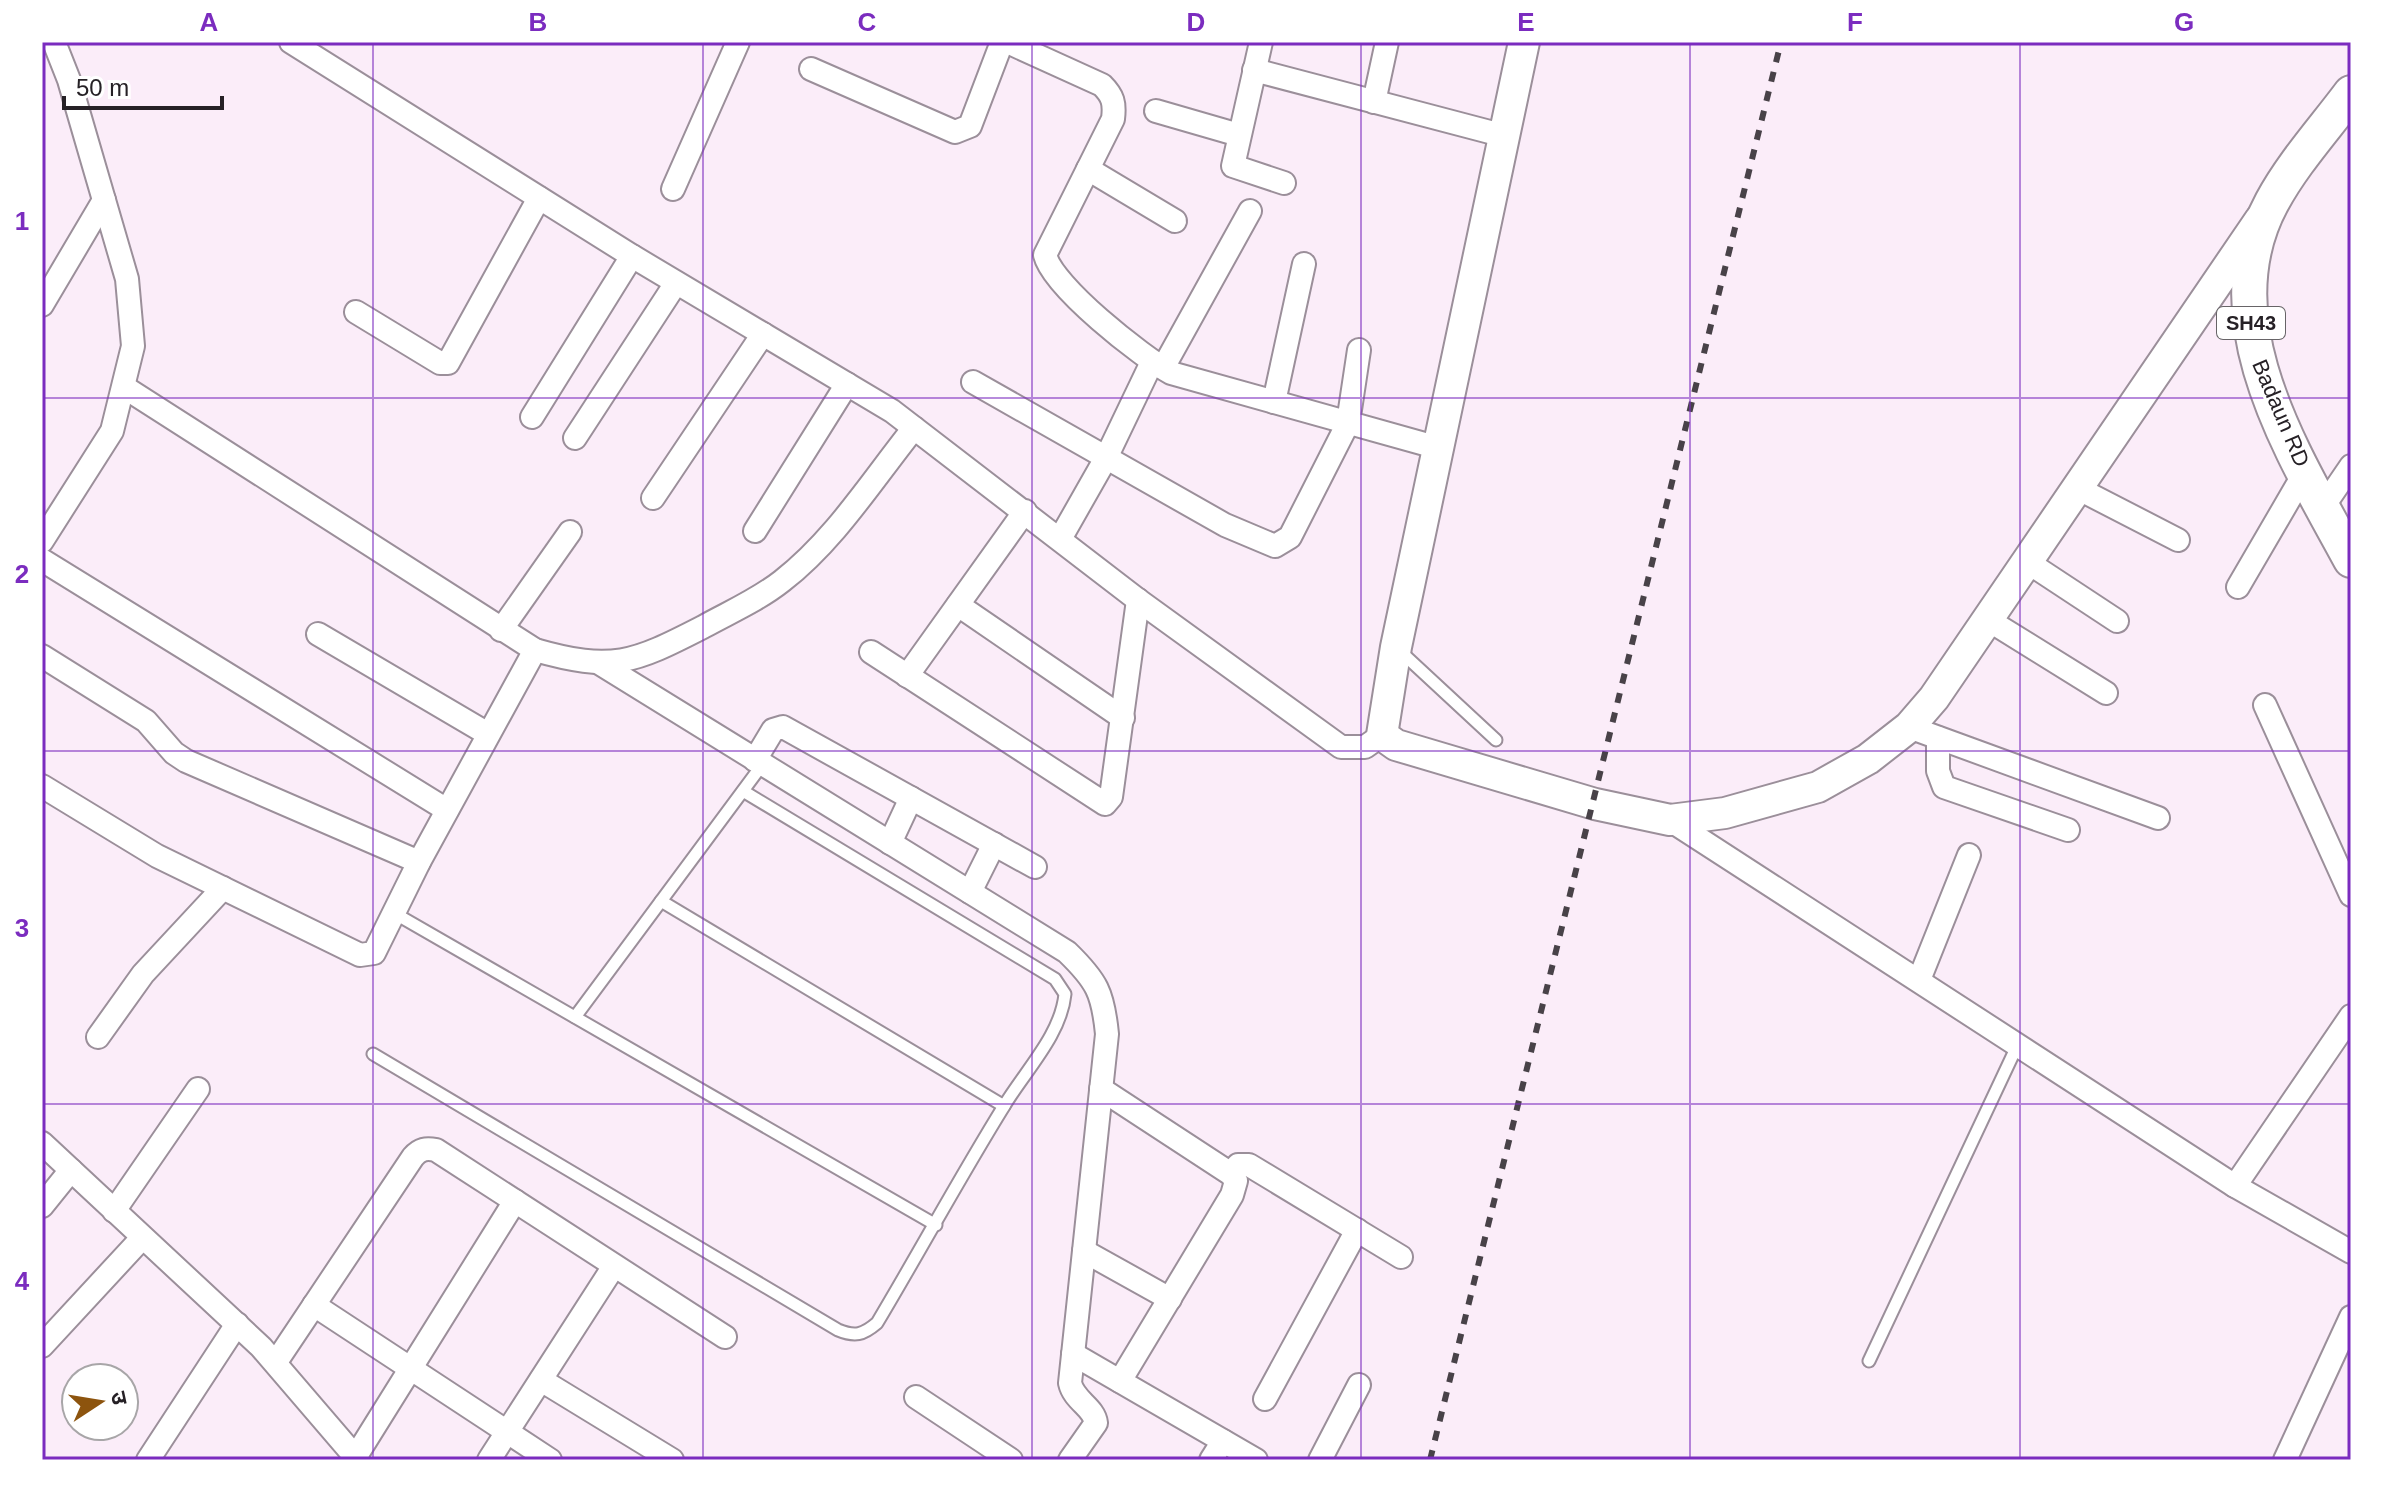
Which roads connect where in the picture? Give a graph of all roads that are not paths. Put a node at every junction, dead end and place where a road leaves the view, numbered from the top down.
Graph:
1 (54, 42) edge
2 (291, 42) edge
3 (738, 42) edge
4 (1261, 42) edge
5 (1387, 42) edge
6 (1524, 42) edge
7 (1009, 43) edge
8 (321, 51) edge
9 (811, 69) dead end
10 (1254, 70) junction
11 (2351, 93) edge
12 (1374, 102) junction
13 (1156, 111) dead end
14 (1239, 135) junction
15 (1505, 136) junction
16 (1088, 169) junction
17 (1284, 183) dead end
18 (673, 189) dead end
19 (539, 198) junction
20 (104, 200) junction
21 (2272, 202) junction
22 (1250, 211) dead end
23 (1175, 221) dead end
24 (632, 256) junction
25 (1304, 264) dead end
26 (676, 283) junction
27 (42, 305) edge
28 (356, 312) dead end
29 (763, 334) junction
30 (1359, 350) dead end
31 (1158, 365) junction
32 (973, 382) dead end
33 (847, 384) junction
34 (124, 387) junction
35 (1274, 402) junction
36 (532, 417) dead end
37 (1348, 423) junction
38 (914, 428) junction
39 (575, 438) dead end
40 (1439, 448) junction
41 (1106, 458) junction
42 (2351, 466) edge
43 (2305, 472) junction
44 (2079, 489) junction
45 (653, 498) dead end
46 (2323, 507) junction
47 (1025, 511) junction
48 (755, 531) dead end
49 (570, 532) dead end
50 (43, 538) edge
51 (1060, 539) junction
52 (2178, 540) dead end
53 (2350, 556) edge
54 (42, 560) edge
55 (2029, 563) junction
56 (2238, 587) dead end
57 (1138, 600) junction
58 (958, 605) junction
59 (1990, 621) junction
60 (2117, 621) dead end
61 (501, 630) junction
62 (318, 634) dead end
63 (1396, 647) junction
64 (535, 650) junction
65 (871, 652) dead end
66 (42, 656) edge
67 (599, 663) junction
68 (907, 676) junction
69 (2106, 693) dead end
70 (2265, 705) dead end
71 (1123, 718) junction
72 (1909, 727) junction
73 (488, 734) junction
74 (1382, 735) junction
75 (1938, 738) junction
76 (1496, 740) dead end
77 (758, 762) junction
78 (42, 786) edge
79 (743, 791) junction
80 (911, 798) junction
81 (447, 810) junction
82 (2158, 818) dead end
83 (1670, 820) junction
84 (2068, 830) dead end
85 (890, 843) junction
86 (994, 844) junction
87 (1969, 855) dead end
88 (419, 862) junction
89 (1035, 867) dead end
90 (223, 888) junction
91 (970, 892) junction
92 (2351, 895) edge
93 (661, 901) junction
94 (394, 913) junction
95 (1919, 980) junction
96 (2351, 1016) edge
97 (575, 1017) junction
98 (98, 1037) dead end
99 (2018, 1044) junction
100 (373, 1054) dead end
101 (198, 1089) dead end
102 (1101, 1089) junction
103 (1004, 1106) junction
104 (42, 1143) edge
105 (71, 1170) junction
106 (1231, 1174) junction
107 (2235, 1186) junction
108 (515, 1201) junction
109 (42, 1206) edge
110 (114, 1211) junction
111 (936, 1225) junction
112 (1357, 1230) junction
113 (142, 1238) junction
114 (1084, 1251) junction
115 (2351, 1252) edge
116 (1401, 1257) dead end
117 (614, 1266) junction
118 (1170, 1299) junction
119 (314, 1305) junction
120 (2351, 1317) edge
121 (237, 1324) junction
122 (725, 1337) dead end
123 (42, 1346) edge
124 (1073, 1354) junction
125 (1869, 1361) dead end
126 (276, 1362) junction
127 (411, 1368) junction
128 (541, 1380) junction
129 (1120, 1381) junction
130 (1359, 1385) dead end
131 (916, 1397) dead end
132 (1265, 1399) dead end
133 (507, 1432) junction
134 (1217, 1450) edge
135 (357, 1458) edge
136 (148, 1460) edge
137 (489, 1460) edge
138 (550, 1460) edge
139 (672, 1460) edge
140 (1011, 1460) edge
141 (1070, 1460) edge
142 (1254, 1460) edge
143 (1320, 1460) edge
144 (2285, 1460) edge

1 - 20 street
2 - 8 street
3 - 18 street
4 - 10 street
5 - 12 street
6 - 15 main road
7 - 9 street
7 - 16 street
8 - 19 street
10 - 12 street
10 - 14 street
11 - 21 main road, Badaun RD / SH43
12 - 15 street
13 - 14 street
14 - 17 street
15 - 40 main road
16 - 23 street
16 - 31 street
19 - 24 street
19 - 28 street
20 - 27 street
20 - 34 street
21 - 43 main road, Badaun RD / SH43
21 - 44 main road
22 - 31 street
24 - 26 street
24 - 36 street
25 - 35 street
26 - 29 street
26 - 39 street
29 - 33 street
29 - 45 street
30 - 37 street
31 - 35 street
31 - 41 street
32 - 41 street
33 - 38 street
33 - 48 street
34 - 50 street
34 - 61 street
35 - 37 street
37 - 40 street
37 - 41 street
38 - 47 street
38 - 67 street
40 - 63 main road
41 - 51 street
42 - 46 street
43 - 46 main road, Badaun RD / SH43
43 - 56 street
44 - 52 street
44 - 55 main road
46 - 53 main road, Badaun RD / SH43
47 - 51 street
47 - 58 street
49 - 61 street
51 - 57 street
54 - 81 street
55 - 59 main road
55 - 60 street
57 - 71 street
57 - 74 street
58 - 68 street
58 - 71 street
59 - 69 street
59 - 72 main road
61 - 64 street
62 - 73 street
63 - 74 main road
63 - 76 lane
64 - 67 street
64 - 73 street
65 - 68 street
66 - 88 street
67 - 77 street
68 - 71 street
70 - 92 street
72 - 75 street
72 - 83 main road
73 - 81 street
74 - 83 main road
75 - 82 street
75 - 84 street
77 - 79 lane
77 - 80 street
77 - 85 street
78 - 90 street
79 - 93 lane
79 - 103 lane
80 - 85 street
80 - 86 street
81 - 88 street
83 - 95 street
85 - 91 street
86 - 89 street
86 - 91 street
87 - 95 street
88 - 94 street
90 - 94 street
90 - 98 street
91 - 102 street
93 - 97 lane
93 - 103 lane
94 - 97 lane
95 - 99 street
96 - 107 street
97 - 111 lane
99 - 107 street
99 - 125 lane
100 - 111 lane
101 - 110 street
102 - 106 street
102 - 114 street
103 - 111 lane
104 - 105 street
105 - 109 street
105 - 110 street
106 - 112 street
106 - 118 street
107 - 115 street
108 - 117 street
108 - 119 street
108 - 127 street
110 - 113 street
112 - 116 street
112 - 132 street
113 - 121 street
113 - 123 street
114 - 118 street
114 - 124 street
117 - 122 street
117 - 128 street
118 - 129 street
119 - 126 street
119 - 127 street
120 - 144 street
121 - 126 street
121 - 136 street
124 - 129 street
124 - 141 street
126 - 135 street
127 - 133 street
127 - 135 street
128 - 133 street
128 - 139 street
129 - 134 street
130 - 143 street
131 - 140 street
133 - 137 street
133 - 138 street
134 - 142 street

